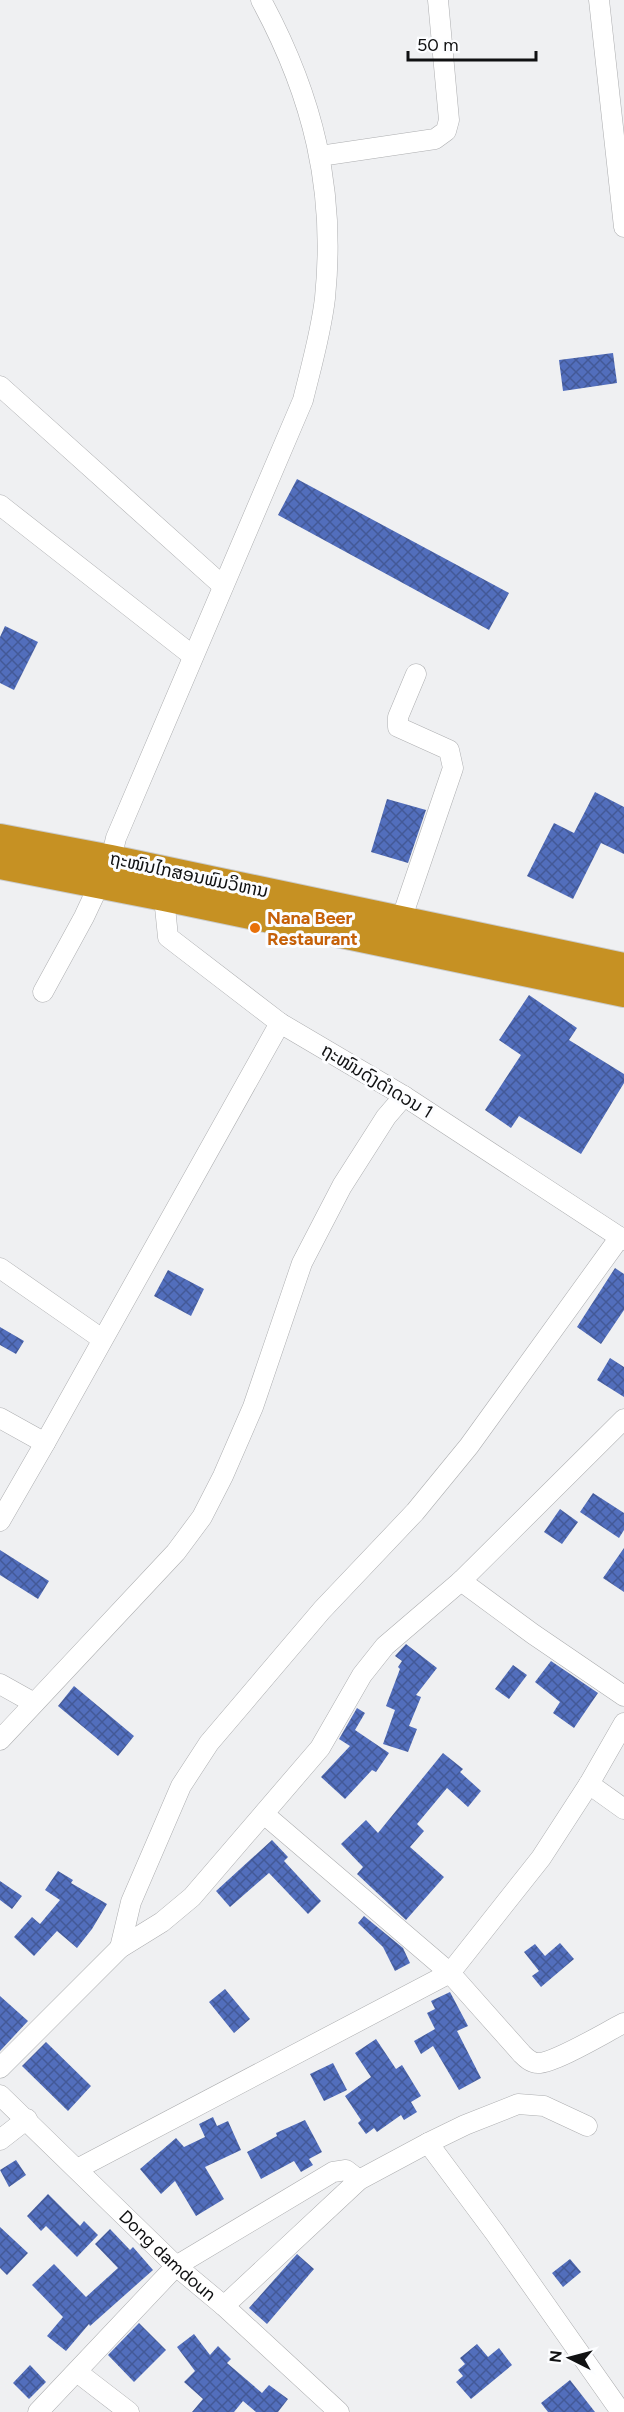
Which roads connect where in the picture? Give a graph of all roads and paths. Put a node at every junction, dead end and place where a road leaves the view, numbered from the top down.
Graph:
1 (261, 0) edge
2 (438, 0) edge
3 (598, 0) edge
4 (320, 156) junction
5 (624, 226) edge
6 (0, 386) edge
7 (0, 505) edge
8 (223, 586) junction
9 (194, 656) junction
10 (416, 674) dead end
11 (0, 838) edge
12 (111, 859) junction
13 (0, 865) edge
14 (99, 885) junction
15 (164, 897) junction
16 (401, 920) junction
17 (624, 967) edge
18 (43, 992) dead end
19 (624, 993) edge
20 (280, 1023) junction
21 (404, 1095) junction
22 (622, 1239) edge
23 (0, 1268) edge
24 (102, 1339) junction
25 (0, 1418) edge
26 (624, 1419) edge
27 (45, 1443) junction
28 (0, 1521) edge
29 (461, 1581) junction
30 (0, 1684) edge
31 (624, 1696) edge
32 (34, 1703) junction
33 (624, 1723) edge
34 (0, 1740) edge
35 (589, 1784) junction
36 (624, 1809) edge
37 (264, 1814) junction
38 (120, 1948) junction
39 (450, 1973) junction
40 (624, 2023) edge
41 (0, 2068) edge
42 (0, 2095) edge
43 (27, 2119) junction
44 (587, 2126) dead end
45 (0, 2140) edge
46 (428, 2143) junction
47 (77, 2169) junction
48 (359, 2180) junction
49 (176, 2266) junction
50 (224, 2306) junction
51 (77, 2372) junction
52 (38, 2412) edge
53 (129, 2412) edge
54 (339, 2412) edge
55 (621, 2412) edge

1 - 4 street
2 - 4 street
3 - 5 street
4 - 8 street
6 - 8 street
7 - 9 street
8 - 9 street
9 - 12 street
10 - 16 street
11 - 12 highway, ຖະໜົນໄກສອນພົມວິຫານ
12 - 16 highway, ຖະໜົນໄກສອນພົມວິຫານ
13 - 14 highway, ຖະໜົນໄກສອນພົມວິຫານ
14 - 15 highway, ຖະໜົນໄກສອນພົມວິຫານ
14 - 18 street
15 - 19 highway, ຖະໜົນໄກສອນພົມວິຫານ
15 - 20 street, ຖະໜົນດົງດຳດວນ 1
16 - 17 highway, ຖະໜົນໄກສອນພົມວິຫານ
20 - 21 street, ຖະໜົນດົງດຳດວນ 1
20 - 24 street
21 - 22 street, ຖະໜົນດົງດຳດວນ 1
21 - 32 street
22 - 38 street
23 - 24 street
24 - 27 street
25 - 27 street
26 - 29 street
27 - 28 street
29 - 31 street
29 - 37 street
30 - 32 street
32 - 34 street
33 - 35 street
35 - 36 street
35 - 39 street
37 - 38 street
37 - 39 street
38 - 41 street
39 - 40 street
39 - 47 street
42 - 43 street, Dong damdoun
43 - 45 street
43 - 47 street, Dong damdoun
44 - 46 street
46 - 48 street
46 - 55 street
47 - 49 street, Dong damdoun
48 - 49 street
48 - 50 street
49 - 50 street, Dong damdoun
49 - 51 street
50 - 54 street, Dong damdoun
51 - 52 street
51 - 53 street

